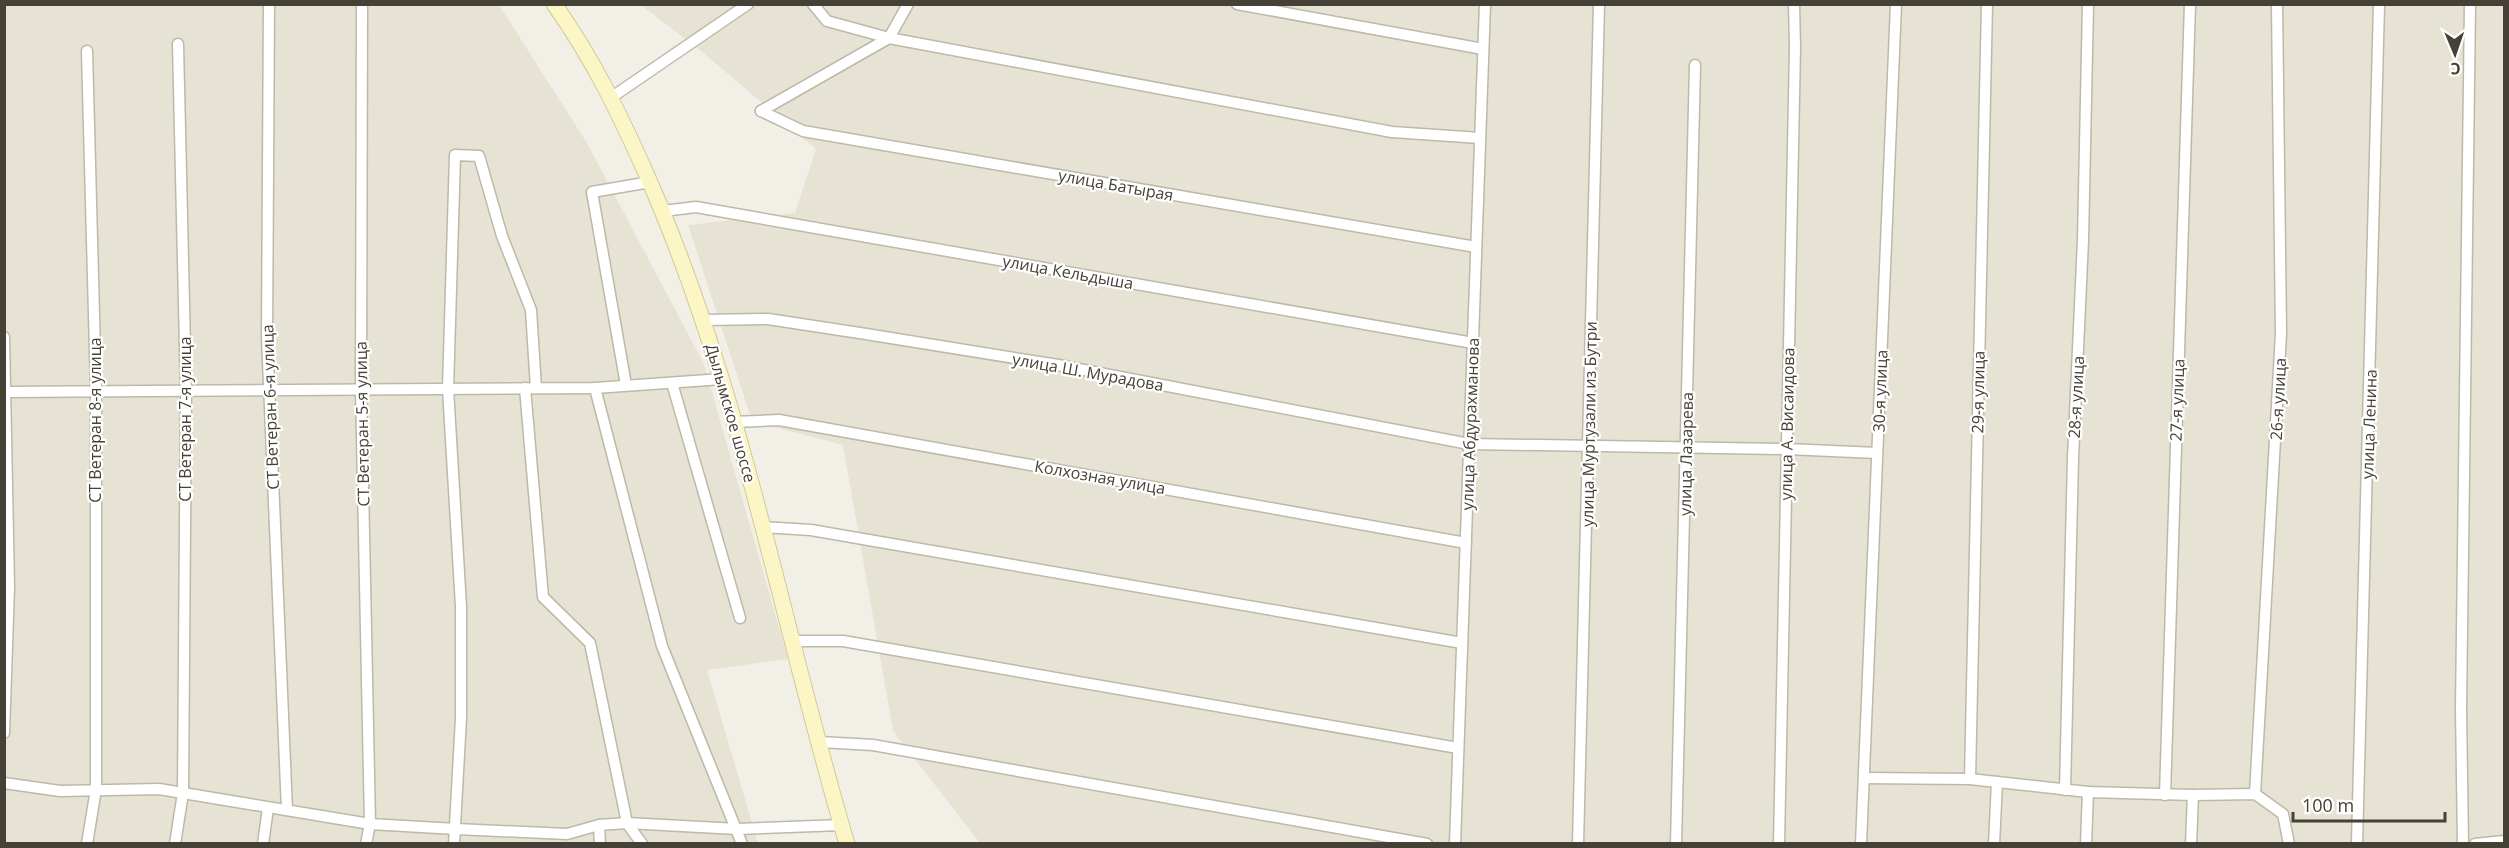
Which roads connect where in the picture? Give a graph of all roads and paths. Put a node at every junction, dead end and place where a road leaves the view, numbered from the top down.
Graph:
1 (269, 4) edge
2 (362, 4) edge
3 (748, 4) edge
4 (813, 4) edge
5 (908, 4) edge
6 (1237, 4) edge
7 (1485, 4) edge
8 (1599, 4) edge
9 (1794, 4) edge
10 (1896, 4) edge
11 (1987, 4) edge
12 (2088, 4) edge
13 (2190, 4) edge
14 (2277, 4) edge
15 (2379, 4) edge
16 (2469, 4) edge
17 (561, 7) edge
18 (889, 38) junction
19 (178, 44) dead end
20 (1483, 49) junction
21 (87, 51) dead end
22 (1695, 65) dead end
23 (612, 97) junction
24 (1480, 138) junction
25 (650, 182) junction
26 (663, 211) junction
27 (1476, 247) junction
28 (704, 320) junction
29 (4, 337) edge
30 (1473, 343) junction
31 (722, 379) junction
32 (672, 383) junction
33 (626, 385) junction
34 (530, 388) junction
35 (595, 388) junction
36 (361, 389) junction
37 (448, 389) junction
38 (96, 390) junction
39 (269, 390) junction
40 (186, 391) junction
41 (5, 392) edge
42 (734, 422) junction
43 (1469, 444) junction
44 (1588, 445) junction
45 (1686, 447) junction
46 (1787, 449) junction
47 (1877, 453) junction
48 (762, 527) junction
49 (1466, 543) junction
50 (740, 618) dead end
51 (793, 641) junction
52 (1462, 643) junction
53 (4, 733) edge
54 (820, 742) junction
55 (1458, 748) junction
56 (1864, 778) junction
57 (1970, 779) junction
58 (1997, 782) junction
59 (4, 783) edge
60 (96, 789) junction
61 (2065, 790) junction
62 (2088, 792) junction
63 (183, 793) junction
64 (2255, 794) junction
65 (2165, 795) junction
66 (2193, 795) junction
67 (268, 808) junction
68 (287, 810) junction
69 (627, 823) junction
70 (370, 824) junction
71 (599, 825) junction
72 (842, 825) junction
73 (456, 829) junction
74 (737, 829) junction
75 (2500, 842) edge
76 (87, 843) edge
77 (175, 843) edge
78 (264, 843) edge
79 (366, 843) edge
80 (454, 843) edge
81 (600, 843) edge
82 (642, 843) edge
83 (742, 843) edge
84 (847, 843) edge
85 (1427, 843) edge
86 (1455, 843) edge
87 (1578, 843) edge
88 (1676, 843) edge
89 (1779, 843) edge
90 (1861, 843) edge
91 (1994, 843) edge
92 (2086, 843) edge
93 (2191, 843) edge
94 (2289, 843) edge
95 (2357, 843) edge
96 (2463, 843) edge
97 (2475, 843) edge

1 - 39 street, СТ Ветеран 6-я улица
2 - 36 street, СТ Ветеран 5-я улица
3 - 23 street
4 - 18 street
5 - 18 street
6 - 20 street
7 - 20 street, улица Абдурахманова
8 - 44 street, улица Муртузали из Бутри
9 - 46 street, улица А. Висаидова
10 - 47 street, 30-я улица
11 - 57 street, 29-я улица
12 - 61 street, 28-я улица
13 - 65 street, 27-я улица
14 - 64 street, 26-я улица
15 - 95 street, улица Ленина
16 - 96 street
17 - 23 main road, Дылымское шоссе
18 - 24 street
18 - 27 street, улица Батырая
19 - 40 street, СТ Ветеран 7-я улица
20 - 24 street, улица Абдурахманова
21 - 38 street, СТ Ветеран 8-я улица
22 - 45 street, улица Лазарева
23 - 25 main road, Дылымское шоссе
24 - 27 street, улица Абдурахманова
25 - 26 main road, Дылымское шоссе
25 - 33 street
26 - 28 main road, Дылымское шоссе
26 - 30 street, улица Кельдыша
27 - 30 street, улица Абдурахманова
28 - 31 main road, Дылымское шоссе
28 - 43 street, улица Ш. Мурадова
29 - 41 street
30 - 43 street, улица Абдурахманова
31 - 32 street
31 - 42 main road, Дылымское шоссе
32 - 33 street
32 - 50 street
33 - 35 street
34 - 35 street
34 - 37 street
34 - 37 street
34 - 69 street
35 - 74 street
36 - 37 street
36 - 39 street
36 - 70 street, СТ Ветеран 5-я улица
37 - 73 street
38 - 40 street
38 - 41 street
38 - 60 street, СТ Ветеран 8-я улица
39 - 40 street
39 - 68 street, СТ Ветеран 6-я улица
40 - 63 street, СТ Ветеран 7-я улица
41 - 53 street
42 - 48 main road, Дылымское шоссе
42 - 49 street, Колхозная улица
43 - 44 street, улица Ш. Мурадова
43 - 49 street, улица Абдурахманова
44 - 45 street, улица Ш. Мурадова
44 - 87 street, улица Муртузали из Бутри
45 - 46 street, улица Ш. Мурадова
45 - 88 street, улица Лазарева
46 - 47 street, улица Ш. Мурадова
46 - 89 street, улица А. Висаидова
47 - 56 street, 30-я улица
48 - 51 main road, Дылымское шоссе
48 - 52 street
49 - 52 street, улица Абдурахманова
51 - 54 main road, Дылымское шоссе
51 - 55 street
52 - 55 street, улица Абдурахманова
54 - 72 main road, Дылымское шоссе
54 - 85 street
55 - 86 street, улица Абдурахманова
56 - 57 street
56 - 90 street, 30-я улица
57 - 58 street
58 - 61 street
58 - 91 street
59 - 60 street
60 - 63 street
60 - 76 street, СТ Ветеран 8-я улица
61 - 62 street
62 - 65 street
62 - 92 street
63 - 67 street
63 - 77 street, СТ Ветеран 7-я улица
64 - 66 street
64 - 94 street
65 - 66 street
66 - 93 street
67 - 68 street
67 - 78 street
68 - 70 street
69 - 71 street
69 - 74 street
69 - 82 street
70 - 73 street
70 - 79 street, СТ Ветеран 5-я улица
71 - 73 street
71 - 81 street
72 - 74 street
72 - 84 main road, Дылымское шоссе
73 - 80 street
74 - 83 street
75 - 97 street

